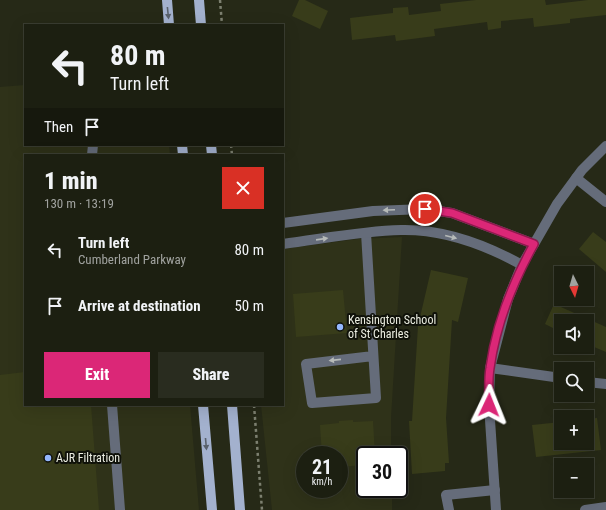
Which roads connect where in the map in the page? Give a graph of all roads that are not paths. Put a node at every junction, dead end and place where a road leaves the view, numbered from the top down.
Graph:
1 (167, 0) edge
2 (199, 0) edge
3 (169, 24) edge
4 (201, 24) edge
5 (606, 146) edge
6 (576, 178) junction
7 (606, 202) edge
8 (284, 223) edge
9 (366, 233) junction
10 (284, 244) edge
11 (534, 244) junction
12 (522, 265) junction
13 (373, 356) junction
14 (490, 368) junction
15 (554, 377) edge
16 (594, 383) edge
17 (606, 384) edge
18 (112, 406) edge
19 (203, 406) edge
20 (232, 406) edge
21 (495, 490) junction
22 (606, 507) edge
23 (120, 510) edge
24 (212, 510) edge
25 (240, 510) edge
26 (449, 510) edge
27 (496, 510) edge
28 (585, 510) edge

1 -> 3 main road
2 - 4 main road
5 - 6 street
6 - 7 street
6 - 11 street
11 -> 8 street
10 -> 9 street
9 -> 12 street
9 - 13 street
11 - 12 street
12 - 14 street
13 -> 13 street
14 - 15 street
14 - 21 street
16 - 17 street
18 - 23 street
19 -> 24 main road
20 - 25 main road
21 - 26 street
21 - 27 street
22 - 28 street

